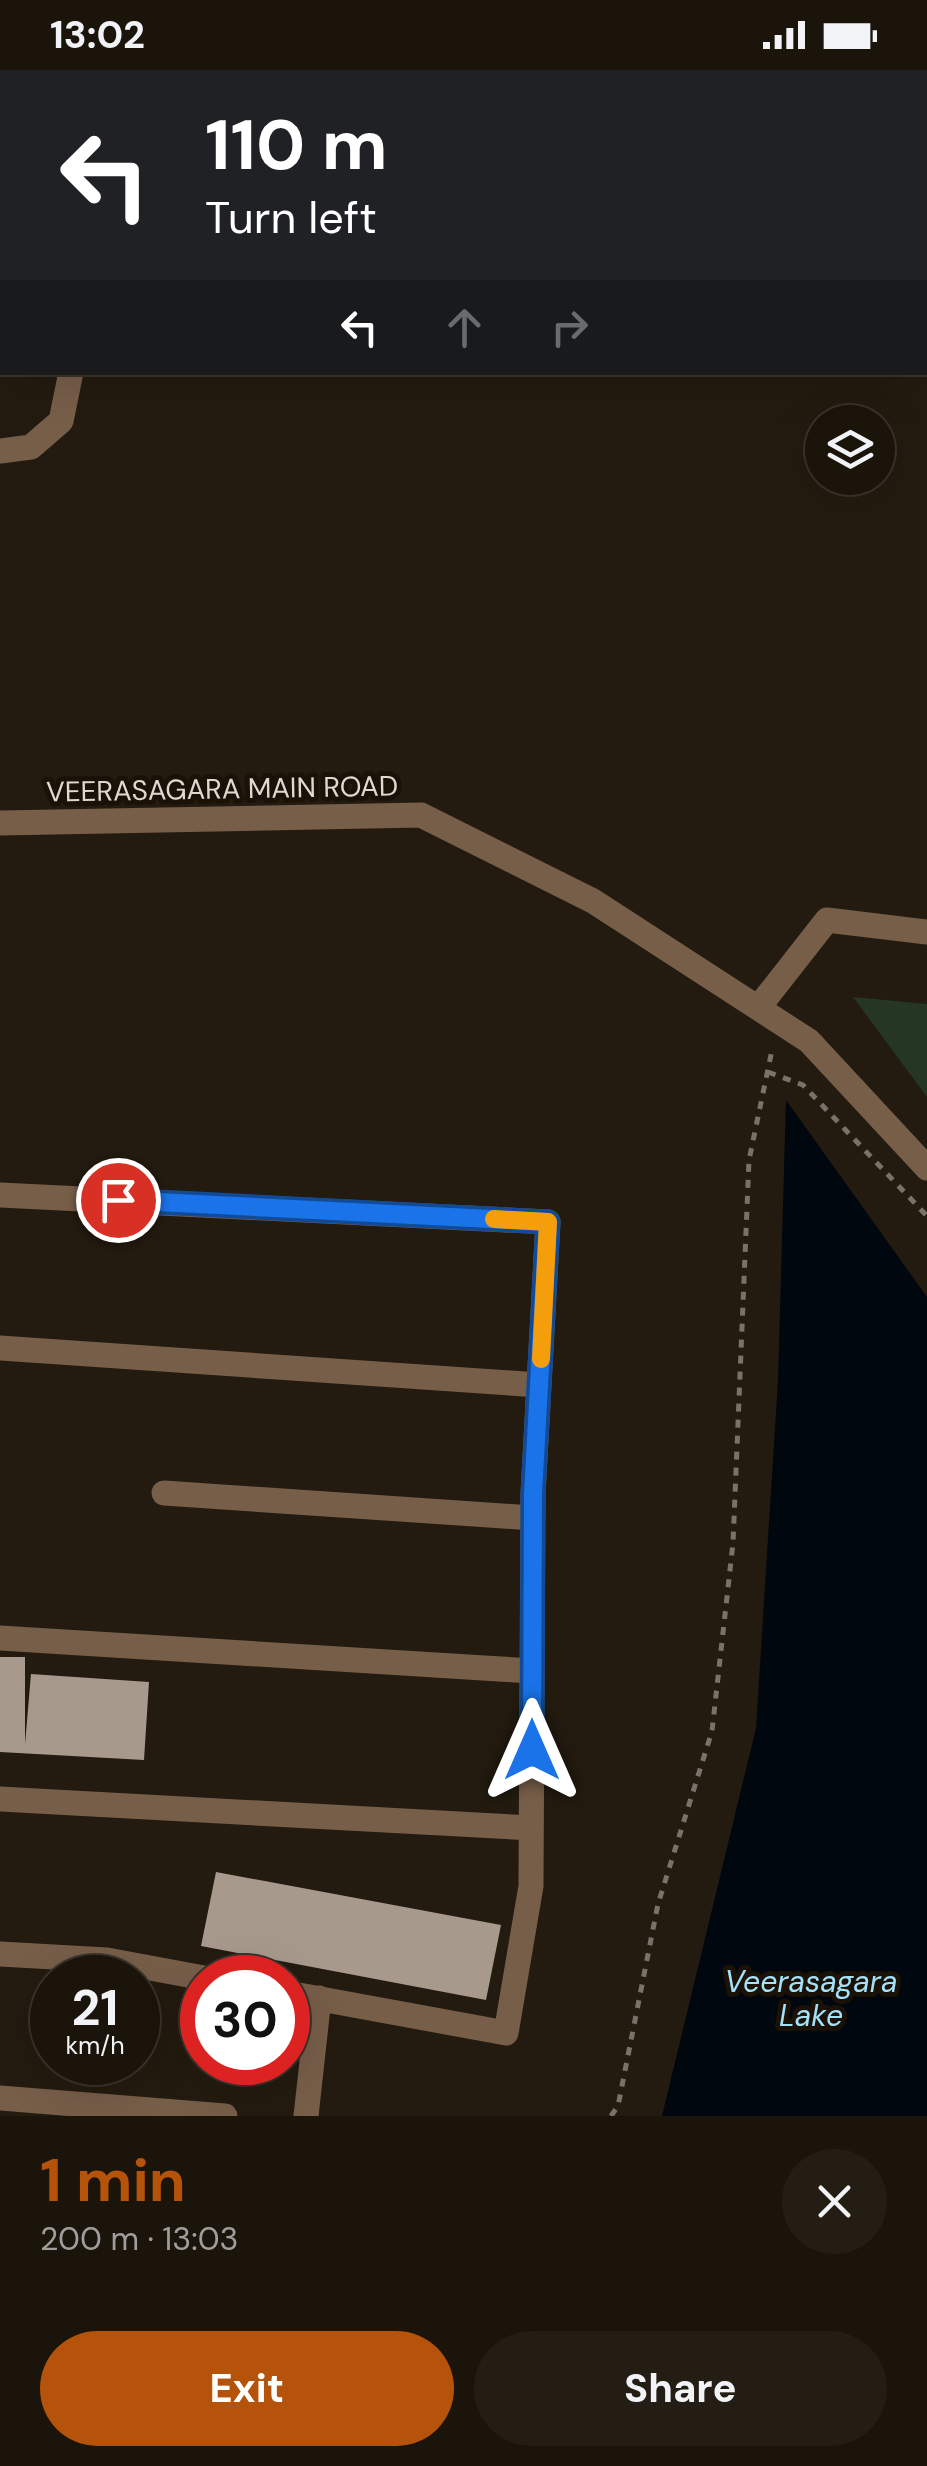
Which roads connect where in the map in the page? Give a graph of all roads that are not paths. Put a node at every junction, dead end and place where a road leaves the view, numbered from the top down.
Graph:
1 (70, 375) edge
2 (0, 451) edge
3 (0, 824) edge
4 (927, 932) edge
5 (765, 1013) junction
6 (927, 1168) edge
7 (0, 1194) edge
8 (0, 1348) edge
9 (539, 1385) junction
10 (164, 1493) dead end
11 (533, 1518) junction
12 (0, 1638) edge
13 (532, 1672) junction
14 (0, 1799) edge
15 (532, 1828) junction
16 (0, 1954) edge
17 (180, 1974) edge
18 (310, 1997) edge
19 (319, 1998) junction
20 (0, 2098) edge
21 (225, 2116) edge
22 (306, 2116) edge

1 - 2 street
3 - 5 street, VEERASAGARA MAIN ROAD
4 - 5 street
5 - 6 street, VEERASAGARA MAIN ROAD
7 - 9 street
8 - 9 street
9 - 11 street
10 - 11 street
11 - 13 street
12 - 13 street
13 - 15 street
14 - 15 street
15 - 19 street
16 - 17 street
18 - 19 street
19 - 22 street
20 - 21 street

